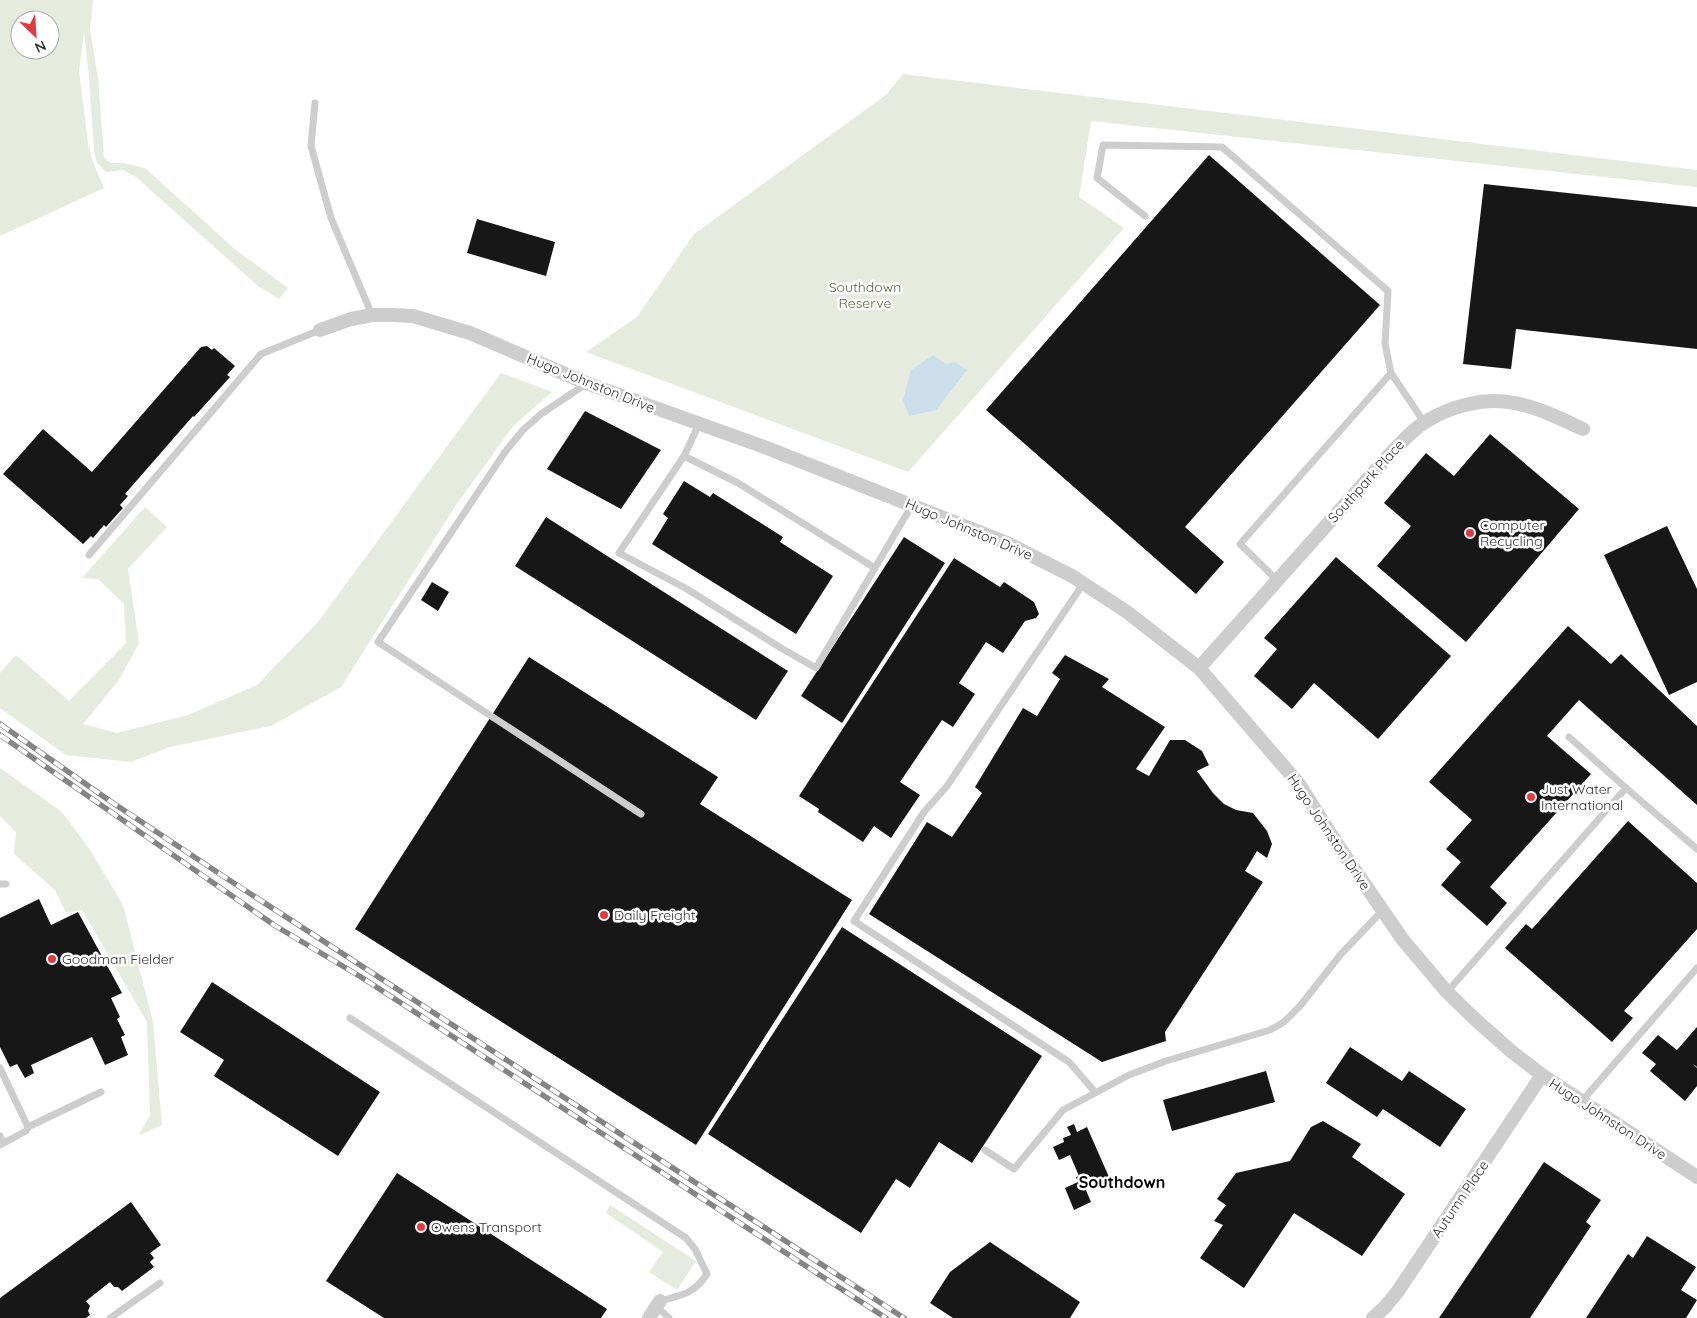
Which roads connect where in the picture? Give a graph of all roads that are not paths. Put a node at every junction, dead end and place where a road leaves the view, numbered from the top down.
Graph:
1 (315, 103) dead end
2 (1145, 216) dead end
3 (372, 315) junction
4 (320, 330) joint
5 (1391, 373) junction
6 (586, 383) junction
7 (1424, 422) junction
8 (699, 424) junction
9 (1583, 429) dead end
10 (684, 456) junction
11 (912, 505) junction
12 (89, 554) dead end
13 (875, 568) junction
14 (1277, 580) junction
15 (1084, 584) junction
16 (1199, 668) junction
17 (1568, 736) dead end
18 (1626, 788) junction
19 (641, 814) dead end
20 (1697, 848) edge
21 (1383, 910) junction
22 (1697, 968) edge
23 (1447, 992) junction
24 (350, 1018) dead end
25 (0, 1068) edge
26 (1542, 1075) junction
27 (102, 1092) dead end
28 (1095, 1092) junction
29 (1582, 1101) junction
30 (28, 1127) junction
31 (1, 1142) edge
32 (985, 1150) dead end
33 (1697, 1177) edge
34 (160, 1283) dead end
35 (655, 1308) edge
36 (110, 1318) edge
37 (669, 1318) edge
38 (1373, 1318) edge

1 - 3 lane
2 - 5 lane
3 - 4 street, Hugo Johnston Drive
3 - 6 street, Hugo Johnston Drive
4 - 12 lane
5 - 7 lane
5 - 14 lane
6 - 8 street, Hugo Johnston Drive
6 - 19 lane
7 - 9 street, Southpark Place
7 - 14 street, Southpark Place
8 - 10 lane
8 - 11 street, Hugo Johnston Drive
10 - 13 lane
10 - 13 lane
11 - 13 lane
11 - 15 street, Hugo Johnston Drive
14 - 16 street, Southpark Place
15 - 16 street, Hugo Johnston Drive
15 - 28 lane
16 - 21 street, Hugo Johnston Drive
17 - 18 lane
18 - 20 lane
18 - 23 lane
21 - 23 street, Hugo Johnston Drive
21 - 28 lane
22 - 29 lane
23 - 26 street, Hugo Johnston Drive
24 - 35 lane
25 - 30 lane
26 - 29 street, Hugo Johnston Drive
26 - 38 street, Autumn Place
27 - 30 lane
28 - 32 lane
29 - 33 street, Hugo Johnston Drive
30 - 31 lane
34 - 36 lane
35 - 37 lane

